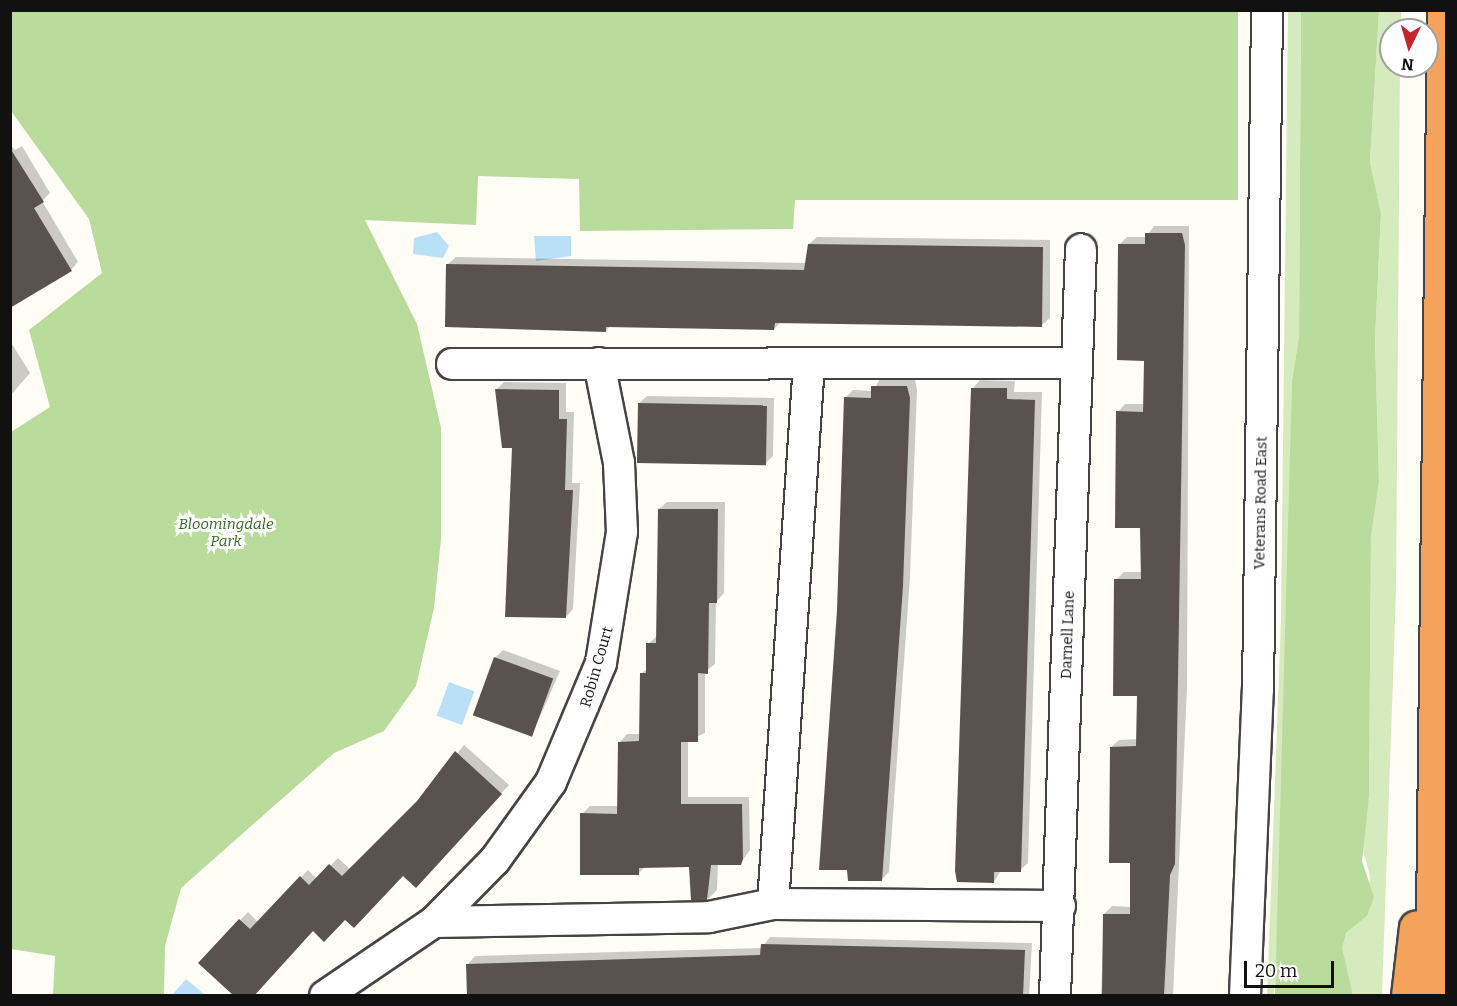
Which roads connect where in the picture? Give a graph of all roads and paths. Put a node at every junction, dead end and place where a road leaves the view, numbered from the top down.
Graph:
1 (1267, 10) edge
2 (1444, 10) edge
3 (1080, 249) dead end
4 (599, 363) junction
5 (809, 363) junction
6 (1077, 363) junction
7 (452, 364) dead end
8 (1435, 767) junction
9 (773, 904) junction
10 (1060, 906) junction
11 (434, 922) junction
12 (325, 996) edge
13 (1055, 996) edge
14 (1245, 996) edge
15 (1408, 996) edge
16 (1432, 996) edge

1 - 14 street, Veterans Road East
2 - 8 highway
3 - 6 street, Darnell Lane
4 - 5 street
4 - 7 street
4 - 11 street, Robin Court
5 - 6 street
5 - 9 street
6 - 10 street, Darnell Lane
8 - 15 highway
8 - 16 highway
9 - 10 street
9 - 11 street
10 - 13 street, Darnell Lane
11 - 12 street, Robin Court

